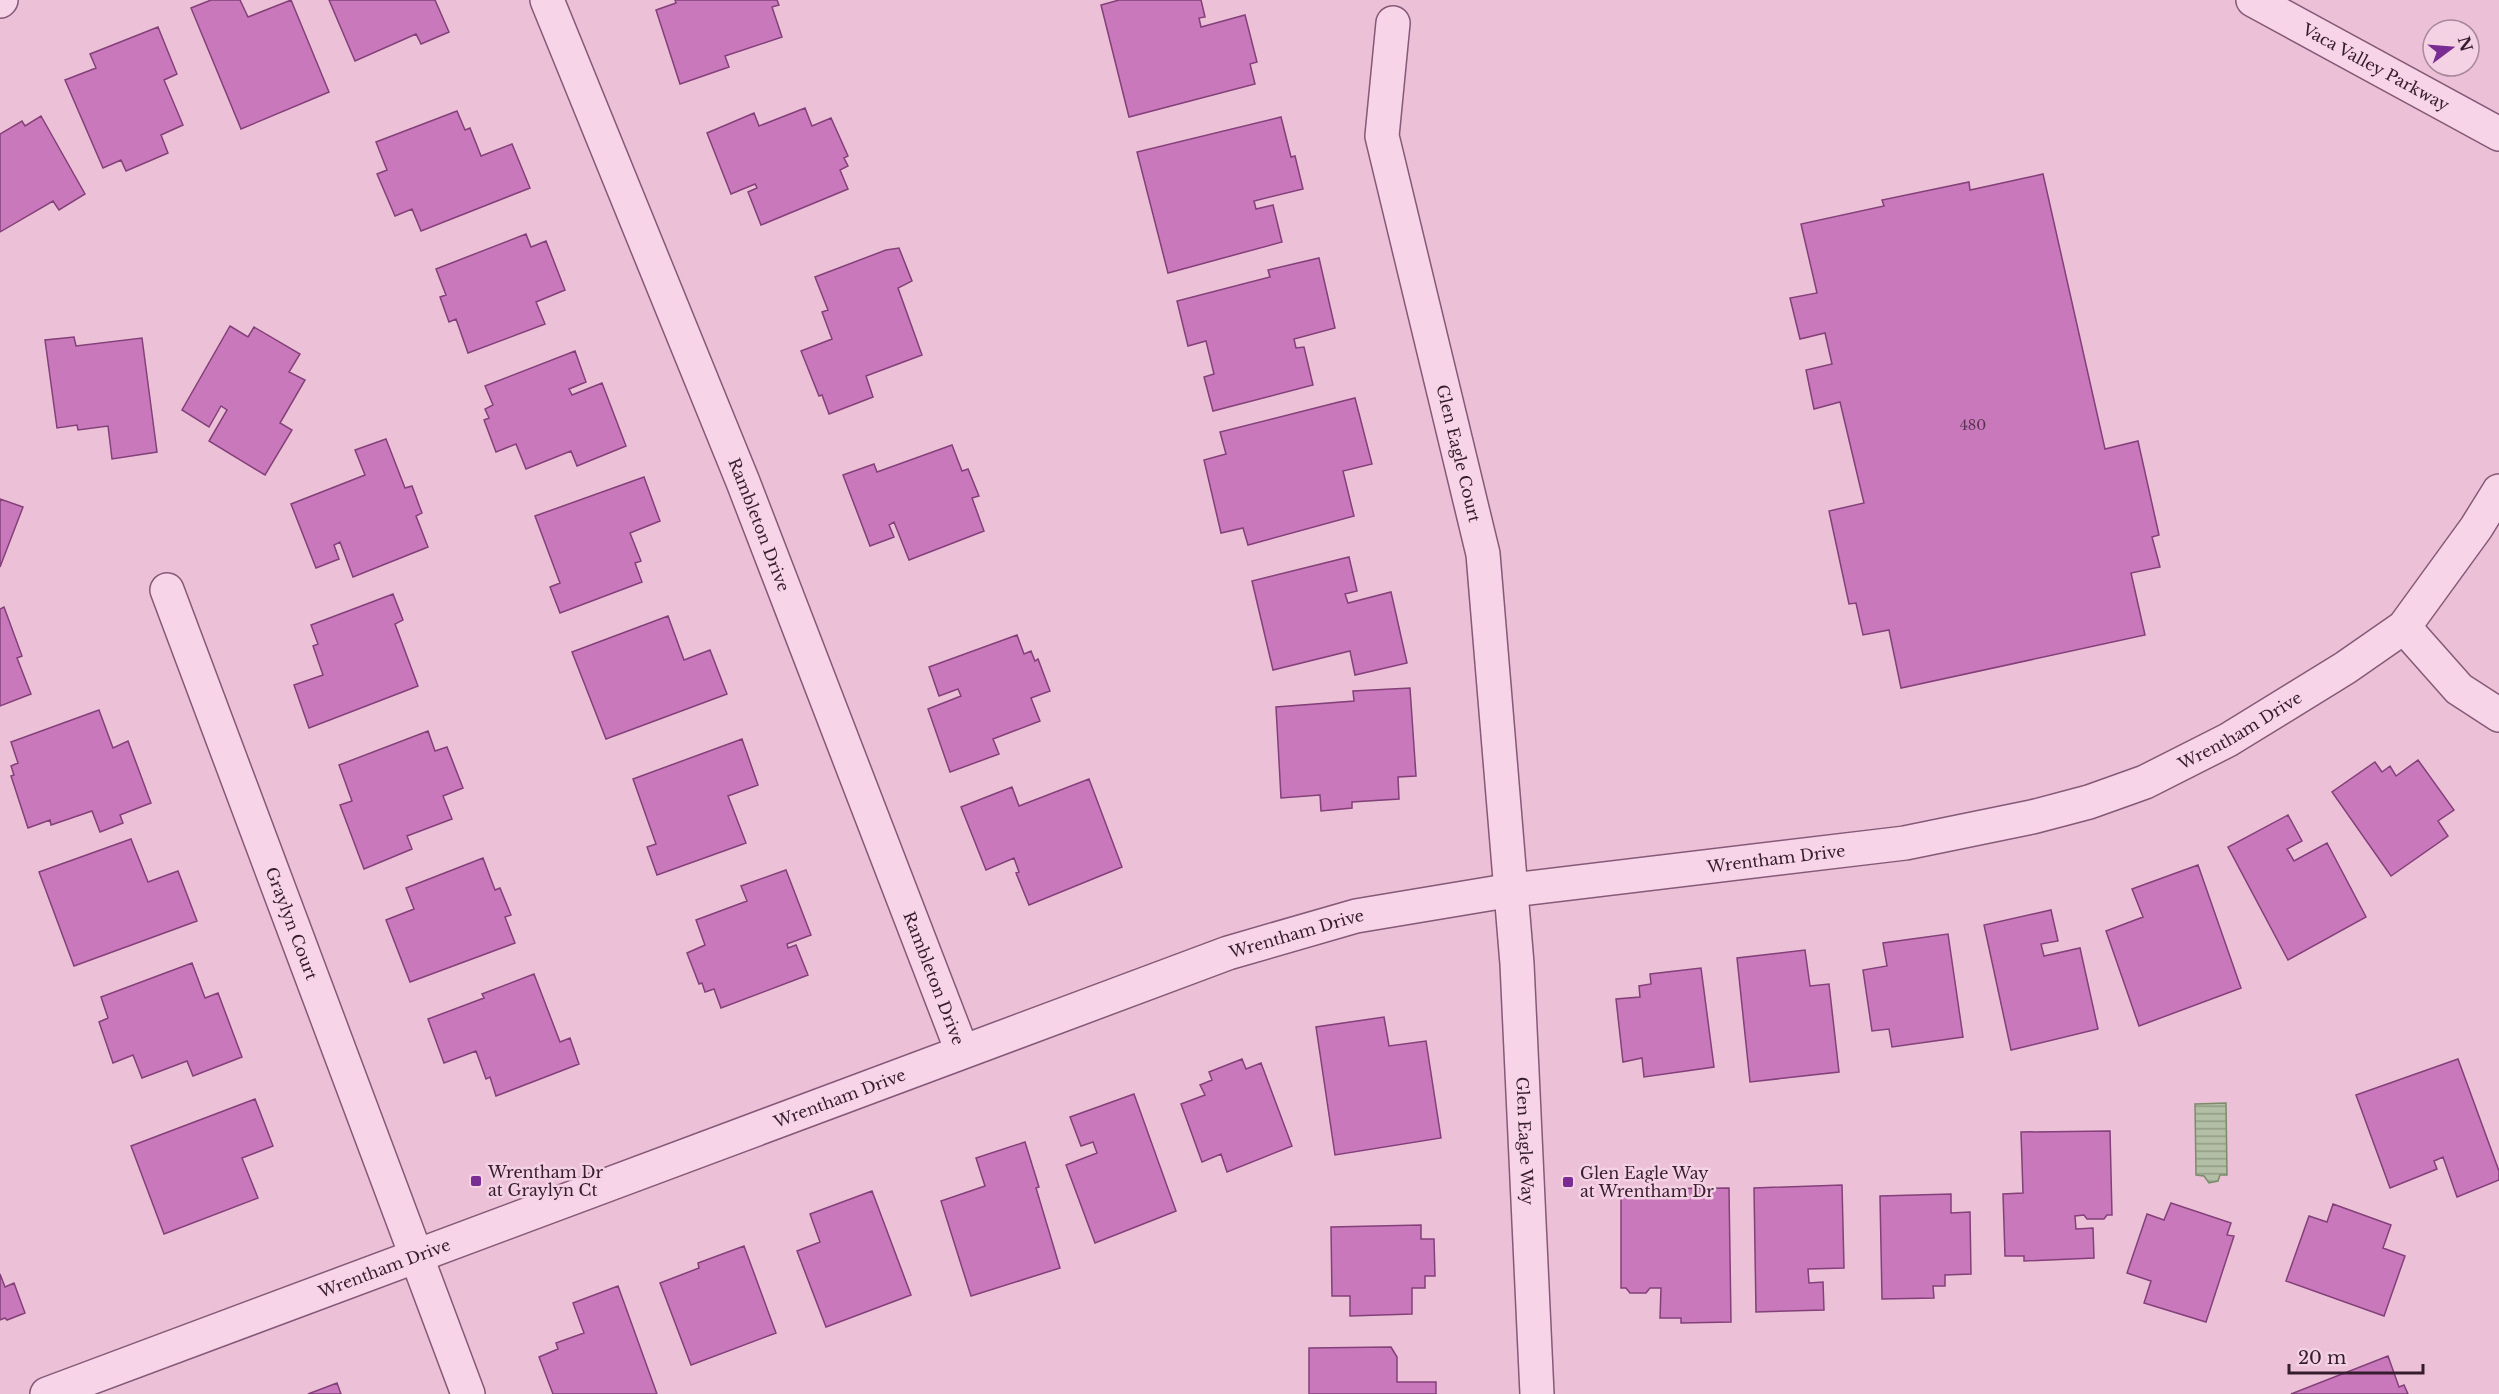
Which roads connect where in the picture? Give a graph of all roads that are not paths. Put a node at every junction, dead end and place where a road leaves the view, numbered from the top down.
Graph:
1 (547, 0) edge
2 (2253, 0) edge
3 (1393, 23) dead end
4 (2499, 134) edge
5 (2499, 491) edge
6 (167, 590) dead end
7 (2404, 627) junction
8 (2499, 715) edge
9 (1512, 890) junction
10 (962, 1051) junction
11 (416, 1257) junction
12 (47, 1394) edge
13 (468, 1394) edge
14 (1537, 1394) edge

1 - 10 street, Rambleton Drive
2 - 4 street, Vaca Valley Parkway
3 - 9 street, Glen Eagle Court
5 - 7 street, Wrentham Drive
6 - 11 street, Graylyn Court
7 - 8 street
7 - 9 street, Wrentham Drive
9 - 10 street, Wrentham Drive
9 - 14 street, Glen Eagle Way
10 - 11 street, Wrentham Drive
11 - 12 street, Wrentham Drive
11 - 13 street, Graylyn Court

